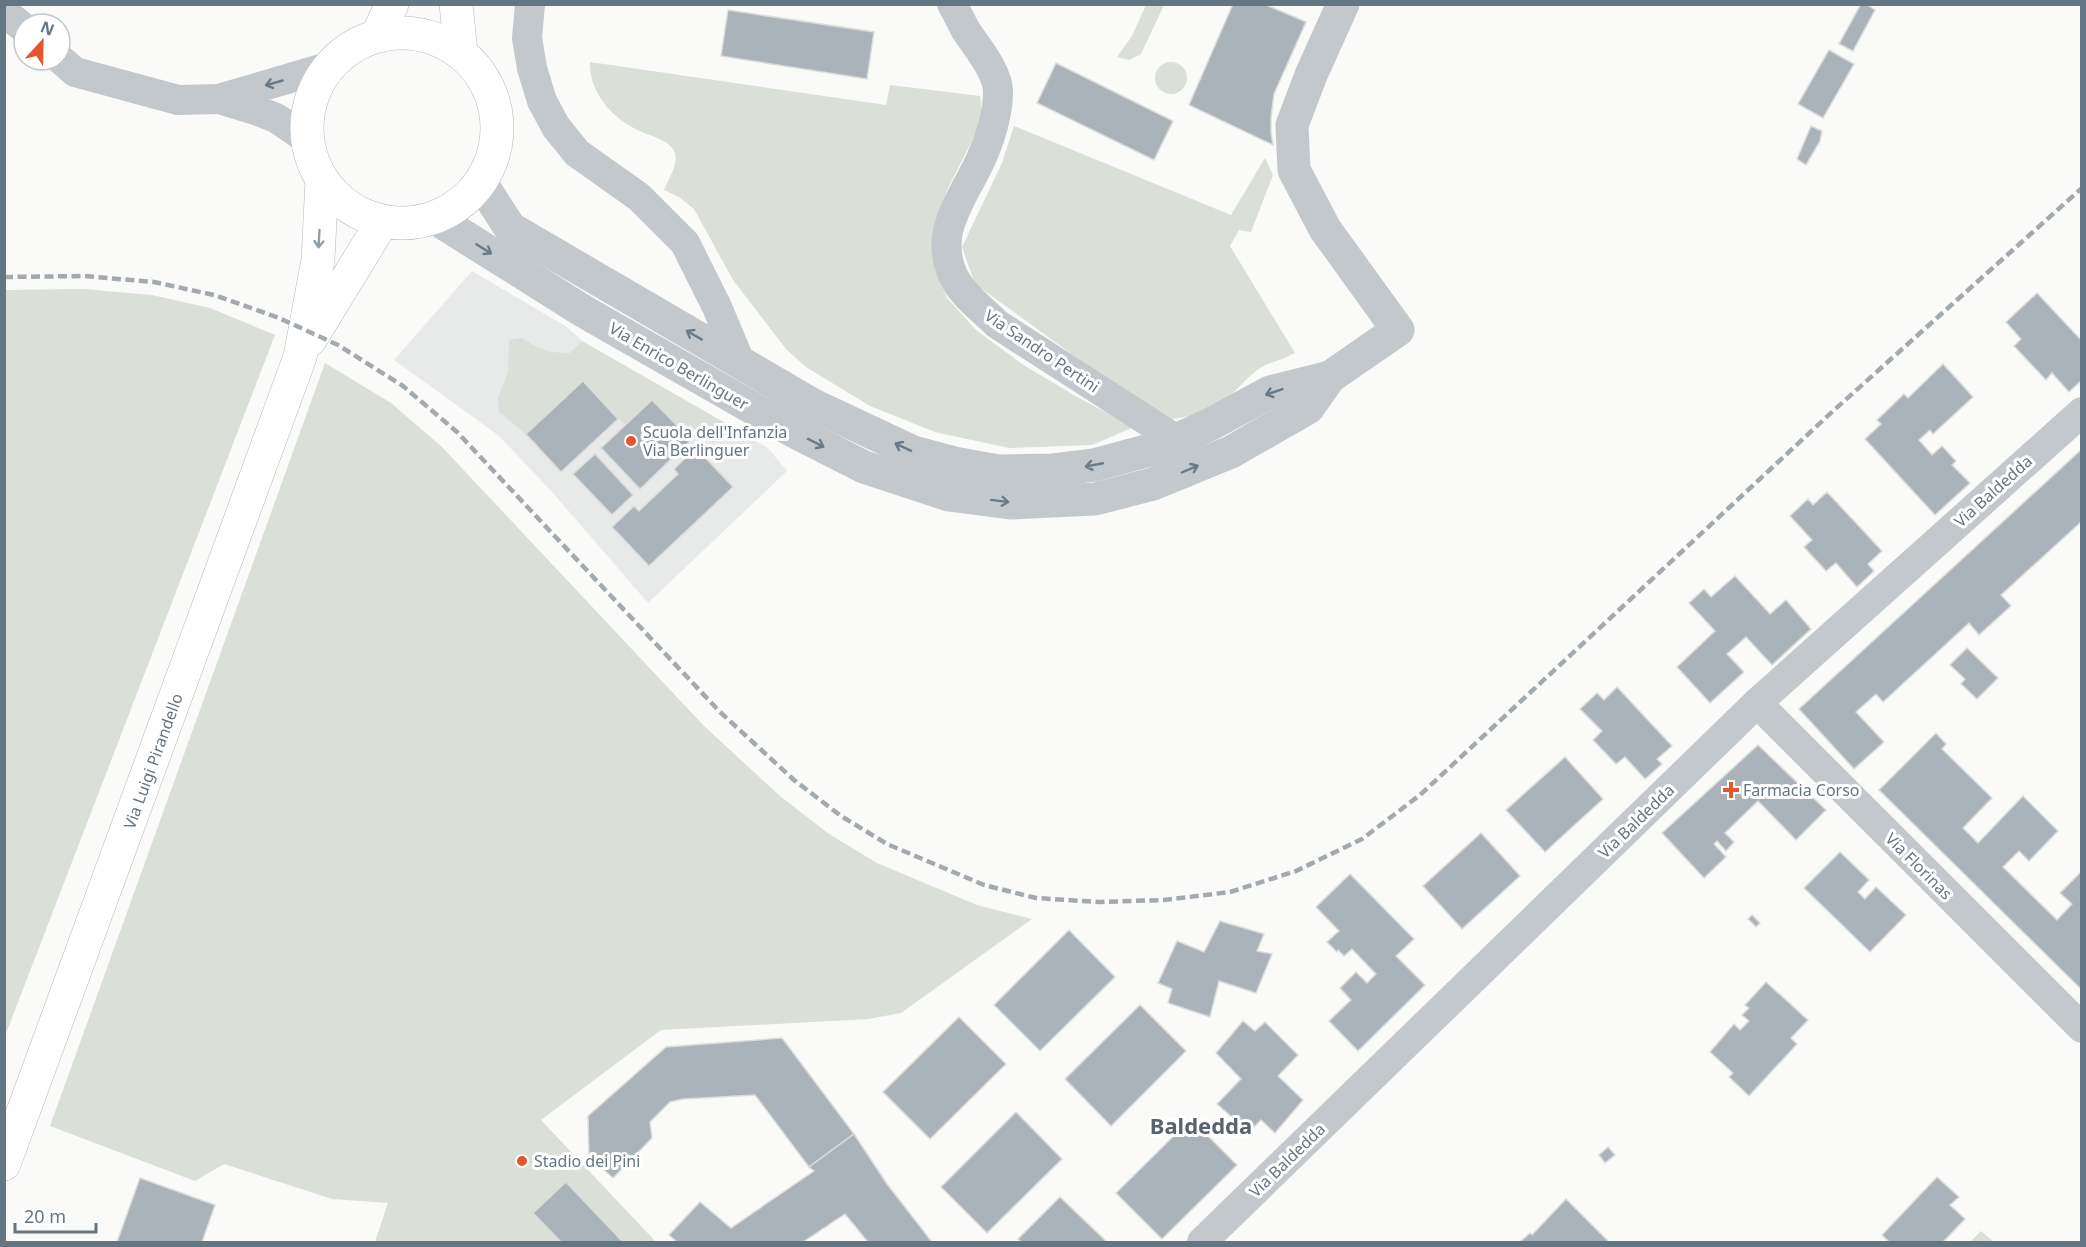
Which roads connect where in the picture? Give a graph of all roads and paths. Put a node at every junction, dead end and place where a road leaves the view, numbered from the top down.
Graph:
1 (392, 4) edge
2 (456, 4) edge
3 (530, 4) edge
4 (952, 4) edge
5 (1343, 4) edge
6 (377, 36) junction
7 (461, 53) junction
8 (328, 67) junction
9 (72, 69) edge
10 (219, 99) junction
11 (307, 139) junction
12 (322, 180) junction
13 (481, 183) junction
14 (435, 218) junction
15 (382, 222) junction
16 (300, 357) junction
17 (740, 362) junction
18 (1330, 377) junction
19 (2082, 412) edge
20 (1177, 440) junction
21 (1757, 703) junction
22 (2082, 1028) edge
23 (4, 1164) edge
24 (1202, 1242) edge

1 - 6 main road
2 - 7 main road
3 - 17 street
4 - 20 street, Via Sandro Pertini
5 - 18 street, Via Enrico Berlinguer
6 - 7 main road
6 - 8 main road
7 - 13 main road
8 -> 10 street
8 - 11 main road
9 - 10 street
10 - 11 street
11 - 12 main road
12 - 15 main road
12 -> 16 main road, Via Luigi Pirandello
13 - 14 main road
17 -> 13 street, Via Enrico Berlinguer
14 - 15 main road
14 -> 18 street, Via Enrico Berlinguer
15 - 16 main road, Via Luigi Pirandello
16 - 23 main road, Via Luigi Pirandello
20 -> 17 street, Via Enrico Berlinguer
18 -> 20 street, Via Enrico Berlinguer
19 - 21 street, Via Baldedda
21 - 22 street, Via Florinas
21 - 24 street, Via Baldedda

